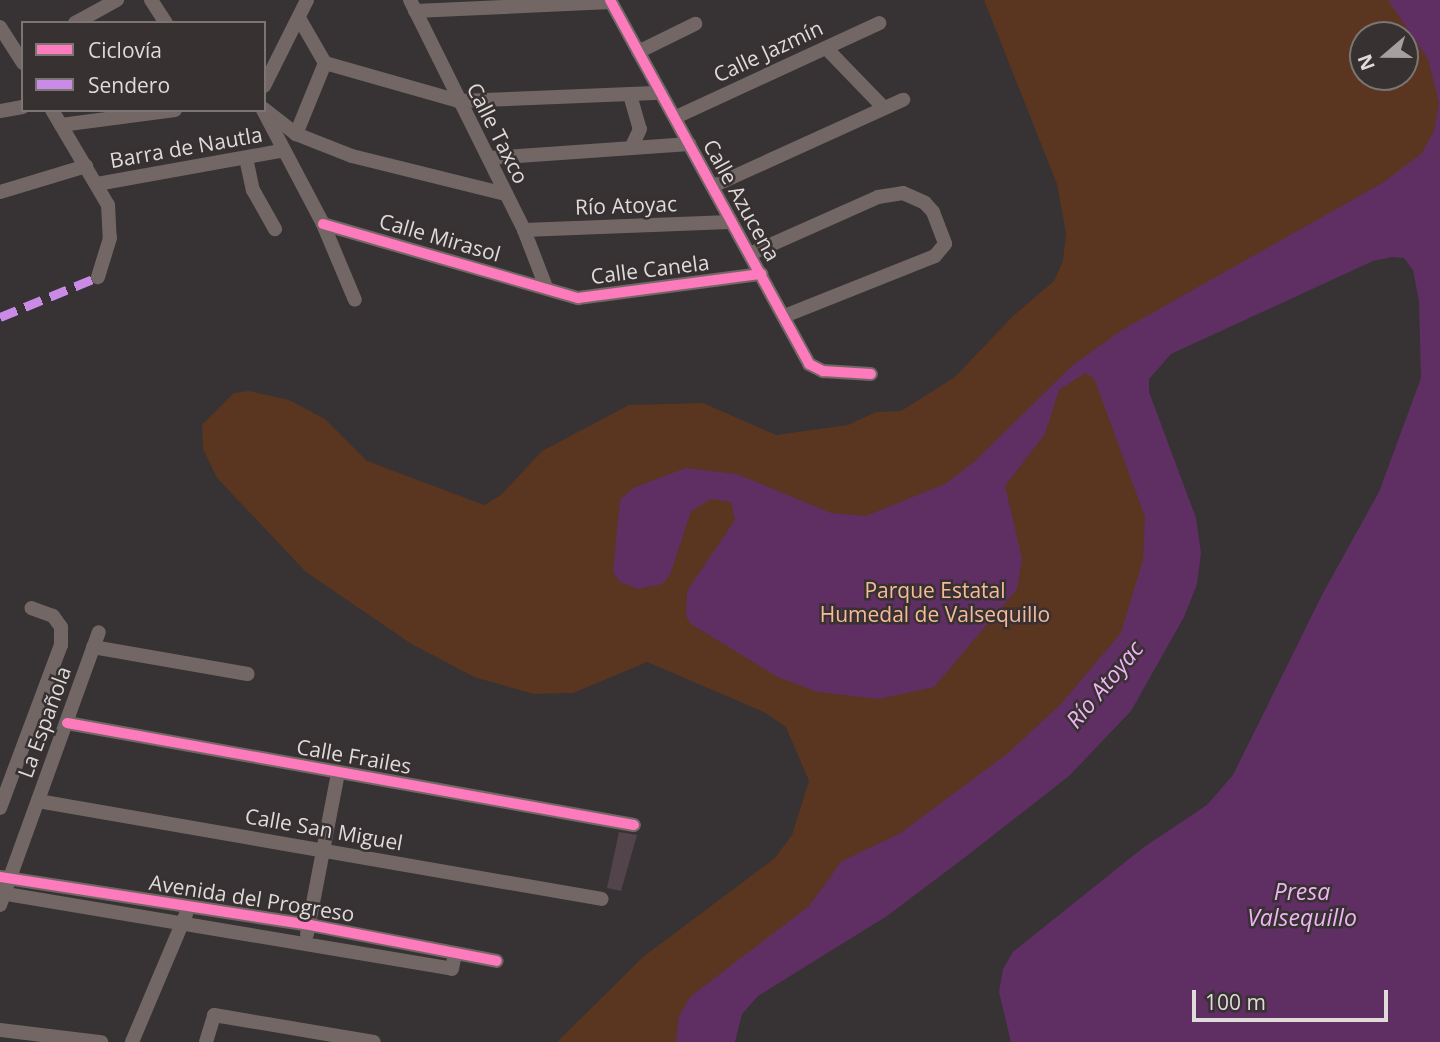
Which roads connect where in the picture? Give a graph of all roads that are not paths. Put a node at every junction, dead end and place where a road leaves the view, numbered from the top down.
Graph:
1 (117, 0) edge
2 (151, 0) edge
3 (307, 0) edge
4 (611, 1) edge
5 (413, 5) edge
6 (299, 18) junction
7 (79, 21) edge
8 (165, 21) edge
9 (879, 23) dead end
10 (695, 24) dead end
11 (0, 27) edge
12 (826, 48) junction
13 (638, 52) junction
14 (21, 57) edge
15 (325, 63) junction
16 (266, 82) edge
17 (661, 93) junction
18 (630, 95) junction
19 (903, 100) dead end
20 (458, 102) junction
21 (21, 107) edge
22 (884, 108) junction
23 (0, 111) edge
24 (53, 112) edge
25 (160, 112) edge
26 (265, 112) edge
27 (266, 112) edge
28 (676, 117) junction
29 (61, 125) junction
30 (296, 134) junction
31 (690, 144) junction
32 (631, 148) junction
33 (281, 151) junction
34 (246, 158) junction
35 (489, 158) junction
36 (86, 166) junction
37 (97, 184) junction
38 (713, 186) junction
39 (0, 192) edge
40 (506, 194) junction
41 (730, 222) junction
42 (323, 224) junction
43 (275, 229) dead end
44 (524, 230) junction
45 (750, 254) junction
46 (761, 274) junction
47 (98, 277) dead end
48 (546, 287) junction
49 (355, 300) dead end
50 (784, 316) junction
51 (871, 374) dead end
52 (31, 608) dead end
53 (99, 632) dead end
54 (93, 647) junction
55 (248, 674) dead end
56 (67, 723) junction
57 (338, 773) junction
58 (38, 801) junction
59 (0, 808) edge
60 (634, 825) dead end
61 (322, 849) junction
62 (6, 878) edge
63 (2, 897) edge
64 (602, 898) dead end
65 (189, 906) junction
66 (183, 922) junction
67 (310, 925) junction
68 (304, 942) junction
69 (455, 953) junction
70 (497, 961) dead end
71 (0, 1030) edge
72 (101, 1042) edge
73 (132, 1042) edge
74 (206, 1042) edge
75 (374, 1042) edge

1 - 7 street
2 - 8 street
3 - 6 street
4 - 5 street
4 - 13 street, Calle Azucena
5 - 20 street, Calle Taxco
6 - 15 street
6 - 16 street
9 - 12 street, Calle Jazmín
10 - 13 street
11 - 14 street
12 - 22 street
12 - 28 street, Calle Jazmín
13 - 17 street, Calle Azucena
15 - 20 street
15 - 30 street
17 - 18 street
17 - 28 street, Calle Azucena
18 - 20 street
18 - 32 street
19 - 22 street
20 - 35 street, Calle Taxco
21 - 23 street
22 - 38 street
24 - 29 street
25 - 29 street, Barra de Nautla
26 - 33 street
27 - 30 street
28 - 31 street, Calle Azucena
29 - 36 street
30 - 40 street
31 - 32 street
31 - 38 street, Calle Azucena
32 - 35 street
33 - 34 street, Barra de Nautla
33 - 42 street
34 - 37 street, Barra de Nautla
34 - 43 street
35 - 40 street, Calle Taxco
36 - 37 street
36 - 39 street
37 - 47 street
38 - 41 street, Calle Azucena
40 - 44 street, Calle Taxco
41 - 44 street, Río Atoyac
41 - 45 street, Calle Azucena
42 - 48 street, Calle Mirasol
42 - 49 street
44 - 48 street, Calle Taxco
45 - 46 street, Calle Azucena
45 - 50 street
46 - 48 street, Calle Canela
46 - 50 street, Calle Azucena
50 - 51 street, Calle Azucena
52 - 59 street
53 - 54 street, La Española
54 - 55 street
54 - 56 street, La Española
56 - 57 street, Calle Frailes
56 - 58 street, La Española
57 - 60 street, Calle Frailes
57 - 61 street
58 - 61 street, Calle San Miguel
58 - 62 street, La Española
61 - 64 street, Calle San Miguel
61 - 67 street
62 - 63 street, La Española
62 - 65 street, Avenida del Progreso
63 - 66 street, Avenida del Progreso
65 - 66 street
65 - 67 street, Avenida del Progreso
66 - 68 street, Avenida del Progreso
66 - 73 street
67 - 68 street
67 - 69 street, Avenida del Progreso
68 - 69 street, Avenida del Progreso
69 - 70 street, Avenida del Progreso
71 - 72 street
74 - 75 street

